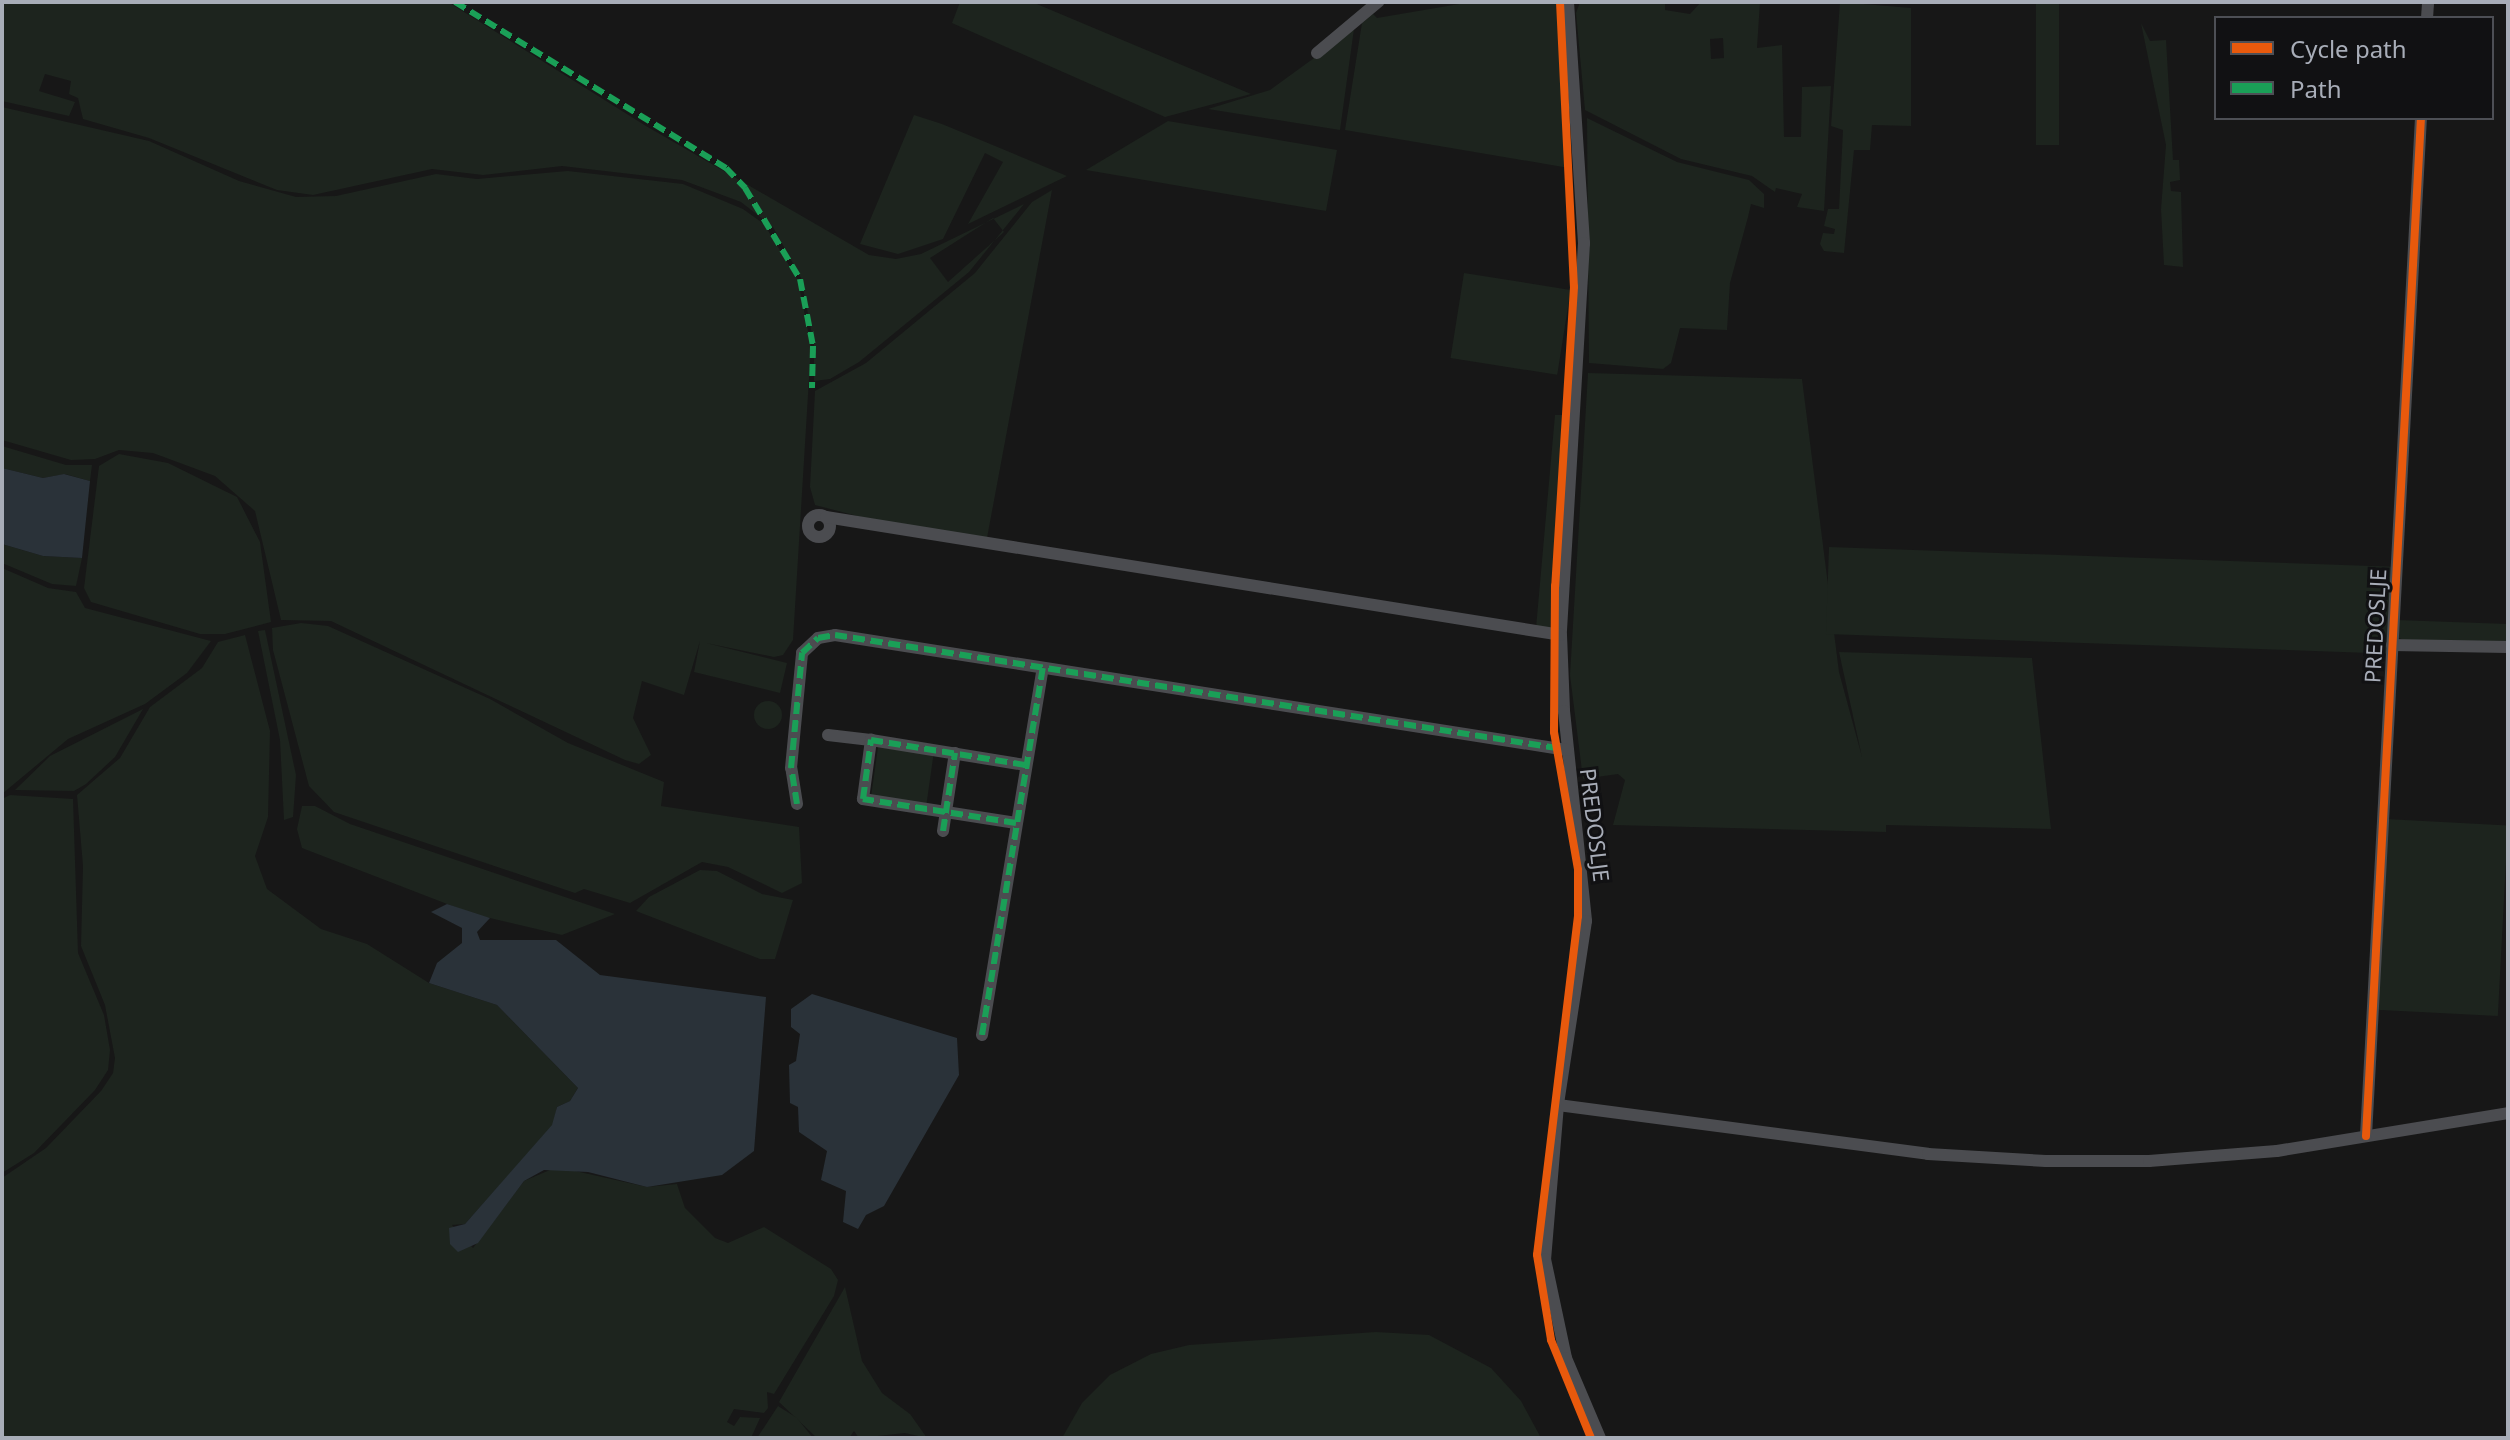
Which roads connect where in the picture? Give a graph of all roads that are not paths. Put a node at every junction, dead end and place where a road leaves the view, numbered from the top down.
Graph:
1 (1378, 2) edge
2 (1568, 2) edge
3 (1317, 53) dead end
4 (2421, 120) edge
5 (828, 523) dead end
6 (1561, 635) junction
7 (2392, 645) junction
8 (2508, 647) edge
9 (1043, 668) junction
10 (828, 735) dead end
11 (871, 740) junction
12 (1567, 750) junction
13 (955, 753) junction
14 (1026, 765) junction
15 (797, 804) dead end
16 (946, 811) junction
17 (1016, 823) junction
18 (943, 831) dead end
19 (982, 1035) dead end
20 (1558, 1105) junction
21 (2508, 1113) edge
22 (2366, 1136) junction
23 (1600, 1438) edge

1 - 3 street
2 - 6 street, PREDOSLJE
4 - 7 street, PREDOSLJE
5 - 6 street
6 - 12 street, PREDOSLJE
7 - 8 street, PREDOSLJE
7 - 22 street, PREDOSLJE
9 - 12 street
9 - 14 street
9 - 15 street
10 - 11 street
11 - 13 street
11 - 16 street
12 - 20 street, PREDOSLJE
13 - 14 street
13 - 16 street
14 - 17 street
16 - 17 street
16 - 18 street
17 - 19 street
20 - 22 street
20 - 23 street, PREDOSLJE
21 - 22 street

